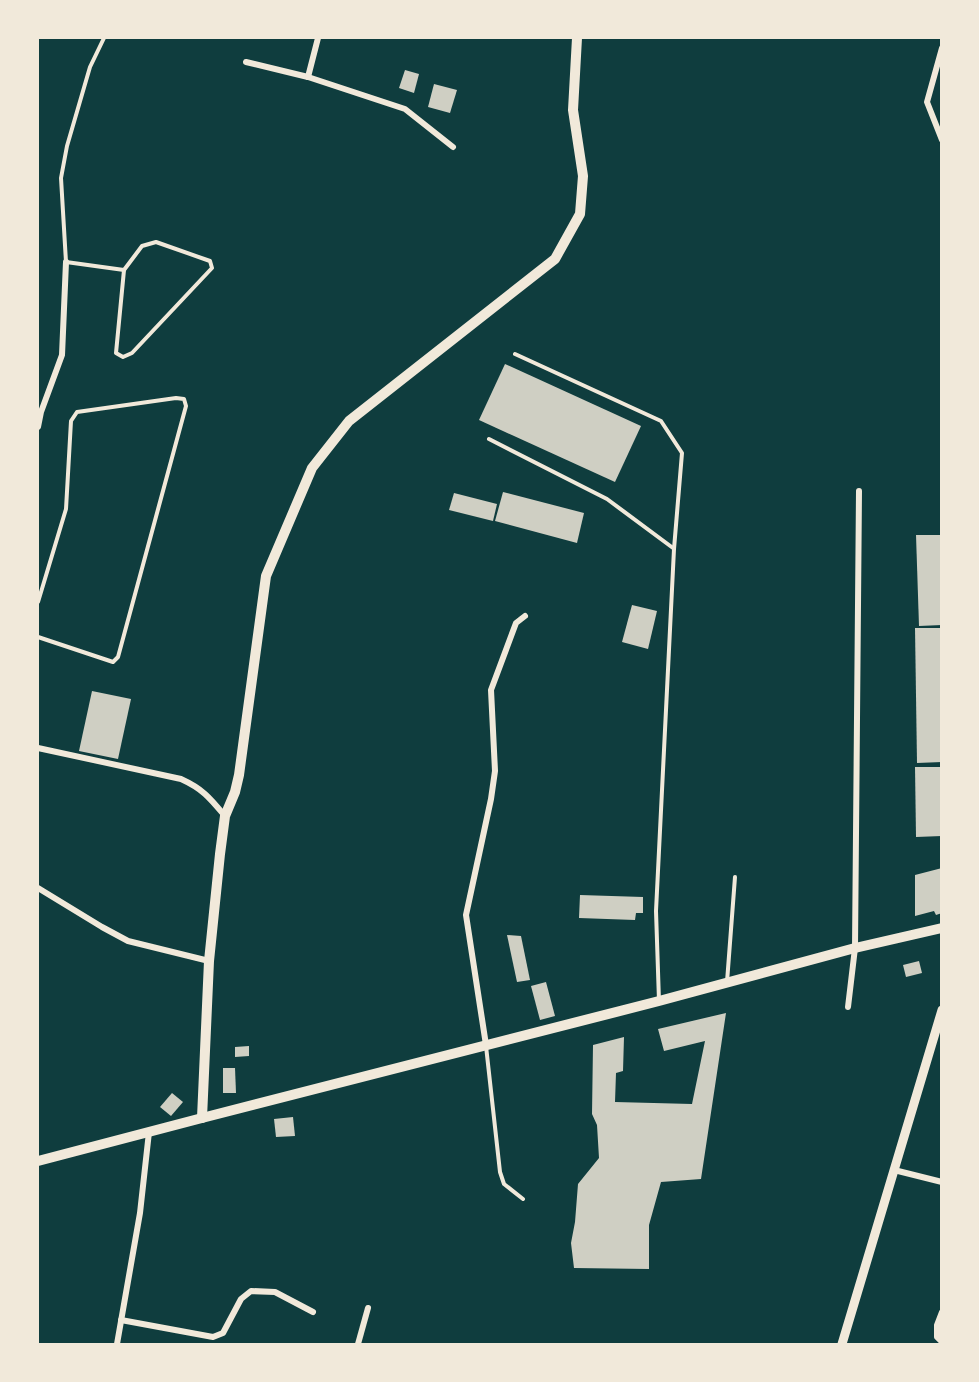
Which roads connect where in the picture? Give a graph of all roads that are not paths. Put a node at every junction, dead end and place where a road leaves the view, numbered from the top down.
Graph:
1 (104, 38) edge
2 (318, 38) edge
3 (577, 38) edge
4 (942, 48) edge
5 (246, 62) dead end
6 (308, 77) junction
7 (942, 140) edge
8 (453, 147) dead end
9 (66, 262) junction
10 (124, 270) junction
11 (515, 354) dead end
12 (38, 427) edge
13 (489, 439) dead end
14 (859, 491) dead end
15 (674, 549) junction
16 (38, 602) edge
17 (525, 616) dead end
18 (38, 637) edge
19 (38, 748) edge
20 (225, 816) junction
21 (735, 878) dead end
22 (38, 888) edge
23 (942, 928) edge
24 (855, 948) junction
25 (209, 962) junction
26 (727, 983) junction
27 (659, 1001) junction
28 (848, 1007) dead end
29 (942, 1010) edge
30 (486, 1045) junction
31 (201, 1118) junction
32 (149, 1131) junction
33 (38, 1161) edge
34 (894, 1170) junction
35 (941, 1181) edge
36 (523, 1199) dead end
37 (368, 1308) dead end
38 (313, 1312) dead end
39 (942, 1312) edge
40 (121, 1320) junction
41 (942, 1342) edge
42 (117, 1344) edge
43 (358, 1344) edge
44 (842, 1344) edge

1 - 9 lane
2 - 6 street
3 - 20 main road
4 - 7 street
5 - 6 street
6 - 8 street
9 - 10 lane
9 - 12 street
10 - 10 lane
11 - 15 lane
13 - 15 lane
14 - 24 street
15 - 27 lane
16 - 18 lane
17 - 30 street
19 - 20 street
20 - 25 main road
21 - 26 lane
22 - 25 street
23 - 24 main road
24 - 26 main road
24 - 28 street
25 - 31 main road
26 - 27 main road
27 - 30 main road
29 - 34 street
30 - 31 main road
30 - 36 lane
31 - 32 main road
32 - 33 main road
32 - 40 street
34 - 35 street
34 - 44 street
37 - 43 street
38 - 40 street
39 - 41 street
40 - 42 street

